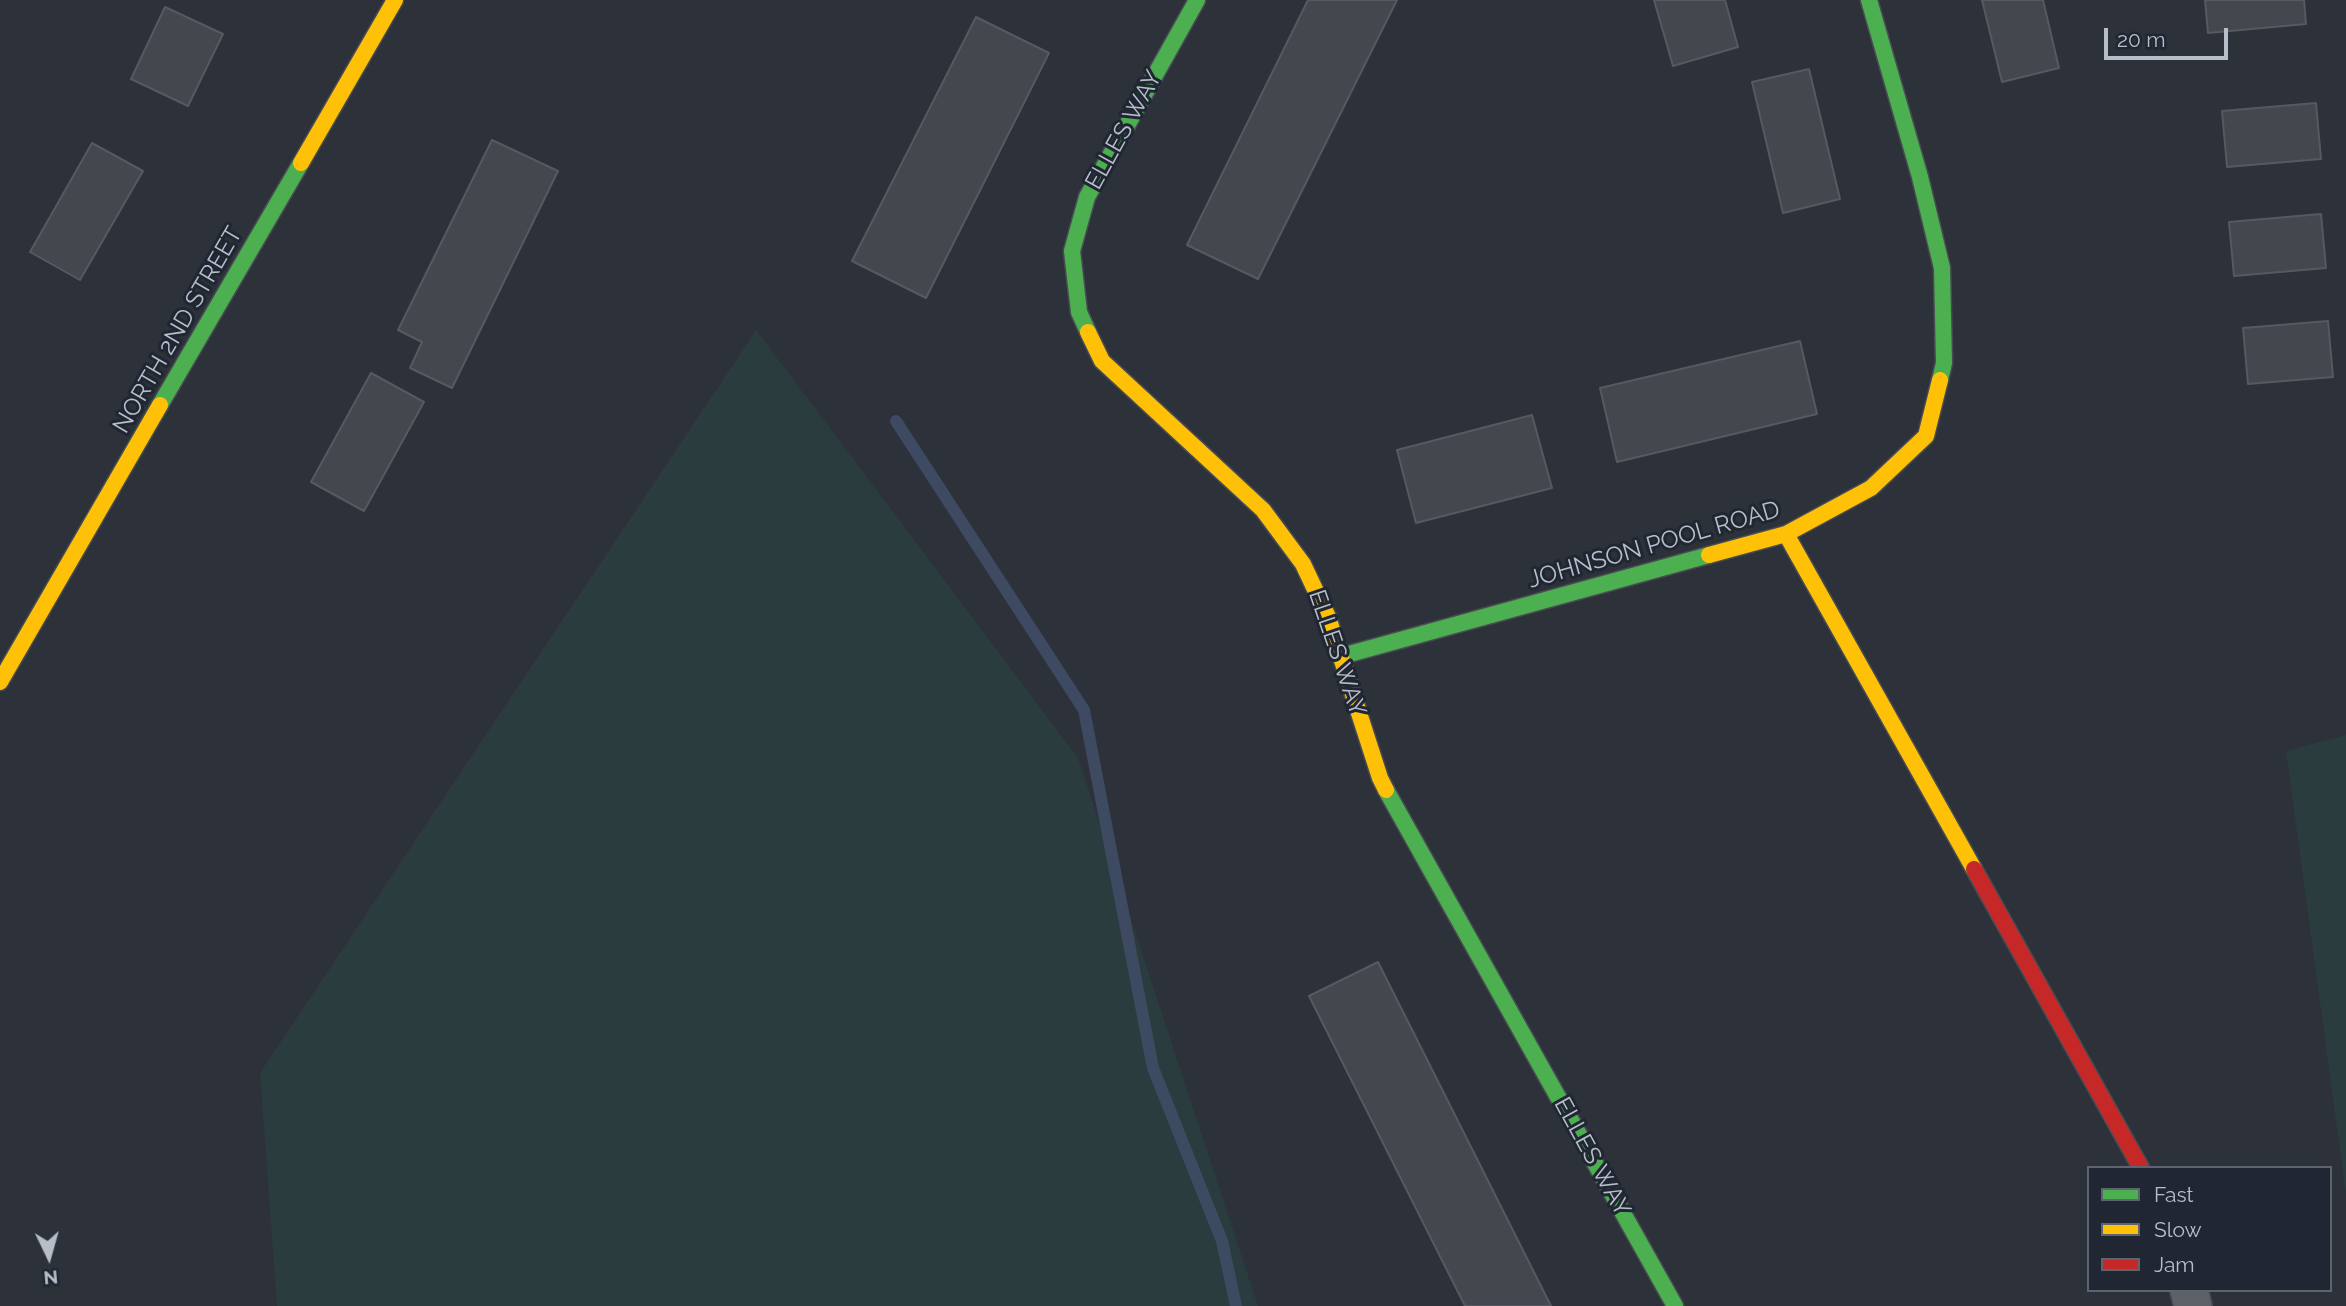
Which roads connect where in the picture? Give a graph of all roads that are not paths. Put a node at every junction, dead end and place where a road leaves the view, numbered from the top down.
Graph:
1 (395, 0) edge
2 (1197, 0) edge
3 (1869, 0) edge
4 (1786, 534) junction
5 (1342, 656) junction
6 (0, 682) edge
7 (2140, 1166) edge
8 (1675, 1306) edge

1 - 6 street, NORTH 2ND STREET
2 - 5 street, ELLES WAY
3 - 4 street, JOHNSON POOL ROAD
4 - 5 street, JOHNSON POOL ROAD
4 - 7 street
5 - 8 street, ELLES WAY

